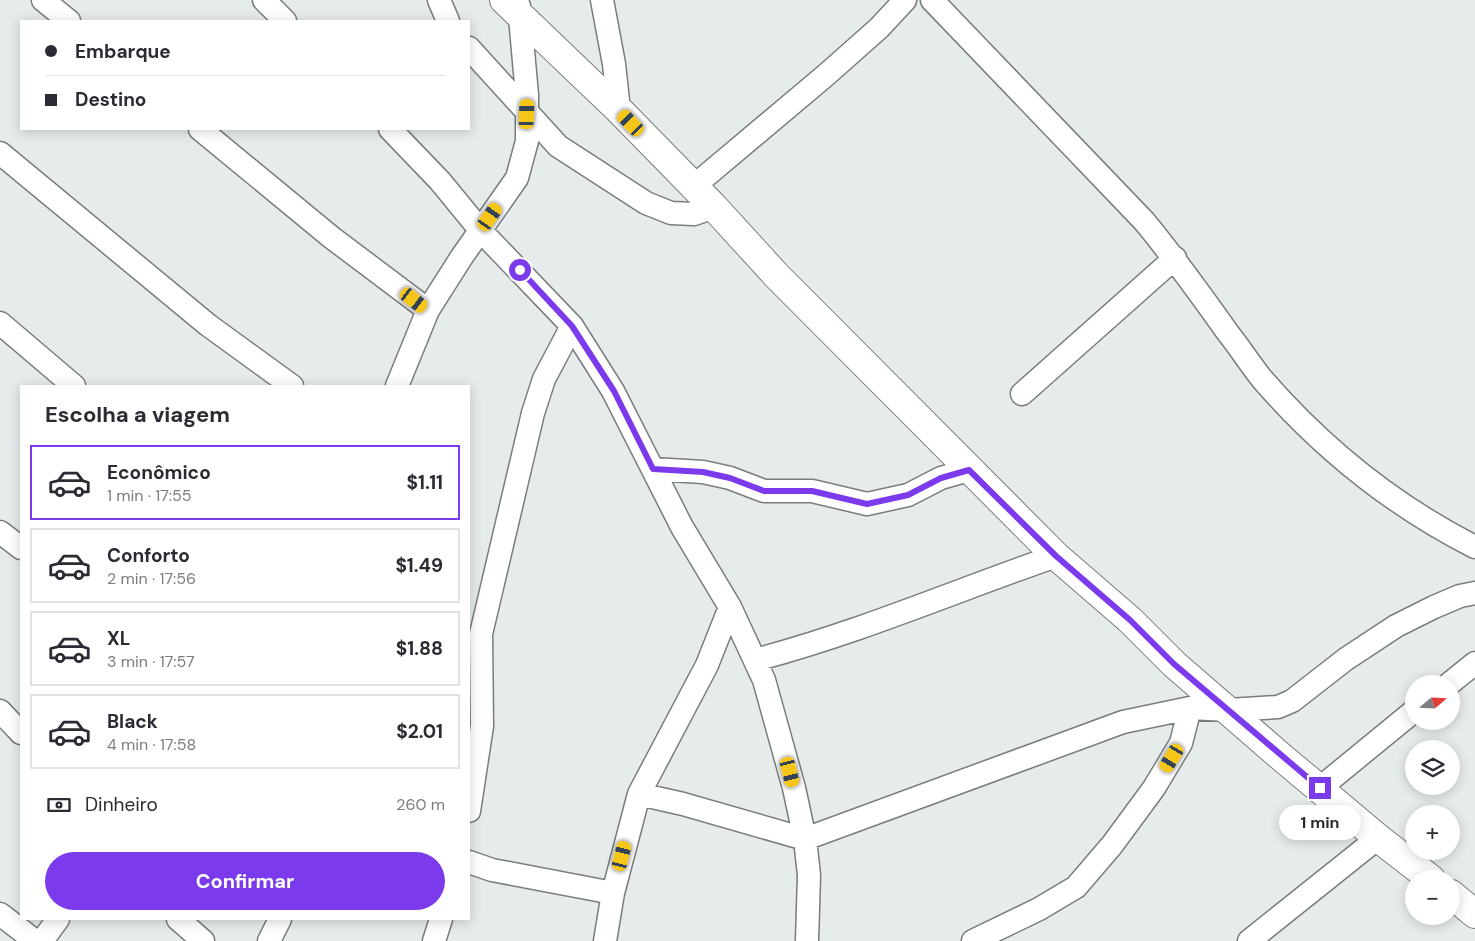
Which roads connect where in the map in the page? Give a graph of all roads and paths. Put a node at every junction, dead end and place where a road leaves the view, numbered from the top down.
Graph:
1 (43, 0) edge
2 (264, 0) edge
3 (602, 0) edge
4 (906, 0) edge
5 (932, 0) edge
6 (514, 4) edge
7 (68, 20) edge
8 (284, 20) edge
9 (470, 49) edge
10 (619, 110) junction
11 (527, 114) junction
12 (201, 130) edge
13 (391, 130) edge
14 (0, 153) edge
15 (694, 186) junction
16 (714, 207) junction
17 (481, 230) junction
18 (1175, 258) junction
19 (428, 310) junction
20 (0, 323) edge
21 (572, 326) junction
22 (73, 385) edge
23 (291, 385) edge
24 (397, 385) edge
25 (1022, 394) dead end
26 (653, 469) junction
27 (969, 470) junction
28 (0, 532) edge
29 (20, 547) edge
30 (1475, 547) edge
31 (1056, 556) junction
32 (1475, 593) edge
33 (730, 607) junction
34 (475, 630) edge
35 (755, 660) junction
36 (1475, 663) edge
37 (1460, 675) edge
38 (1190, 708) junction
39 (1228, 710) junction
40 (0, 711) edge
41 (1405, 718) edge
42 (20, 732) edge
43 (1320, 788) junction
44 (639, 794) junction
45 (470, 804) edge
46 (1378, 838) junction
47 (805, 839) junction
48 (470, 862) edge
49 (1419, 870) edge
50 (613, 893) junction
51 (0, 914) edge
52 (57, 920) edge
53 (179, 920) edge
54 (280, 920) edge
55 (441, 920) edge
56 (35, 941) edge
57 (42, 941) edge
58 (203, 941) edge
59 (269, 941) edge
60 (434, 941) edge
61 (605, 941) edge
62 (807, 941) edge
63 (973, 941) edge
64 (1249, 941) edge

1 - 7 street
2 - 8 street
3 - 10 street
4 - 15 street
5 - 18 street
6 - 10 street
6 - 11 street
9 - 11 street
10 - 15 street
11 - 16 street
11 - 17 street
12 - 19 street
13 - 17 street
14 - 23 street
15 - 16 street
16 - 27 street
17 - 19 street
17 - 21 street
18 - 25 street
18 - 30 street
19 - 24 street
20 - 22 street
21 - 26 street
21 - 34 street
26 - 27 street
26 - 33 street
27 - 31 street
28 - 29 street
31 - 35 street
31 - 39 street
32 - 39 street
33 - 35 street
33 - 44 street
34 - 45 street
35 - 47 street
36 - 37 street
38 - 39 street
38 - 47 street
38 - 63 street
39 - 43 street
40 - 42 street
41 - 43 street
43 - 46 street
44 - 47 street
44 - 50 street
46 - 49 street
46 - 64 street
47 - 62 street
48 - 50 street
50 - 61 street
51 - 56 street
52 - 57 street
53 - 58 street
54 - 59 street
55 - 60 street

